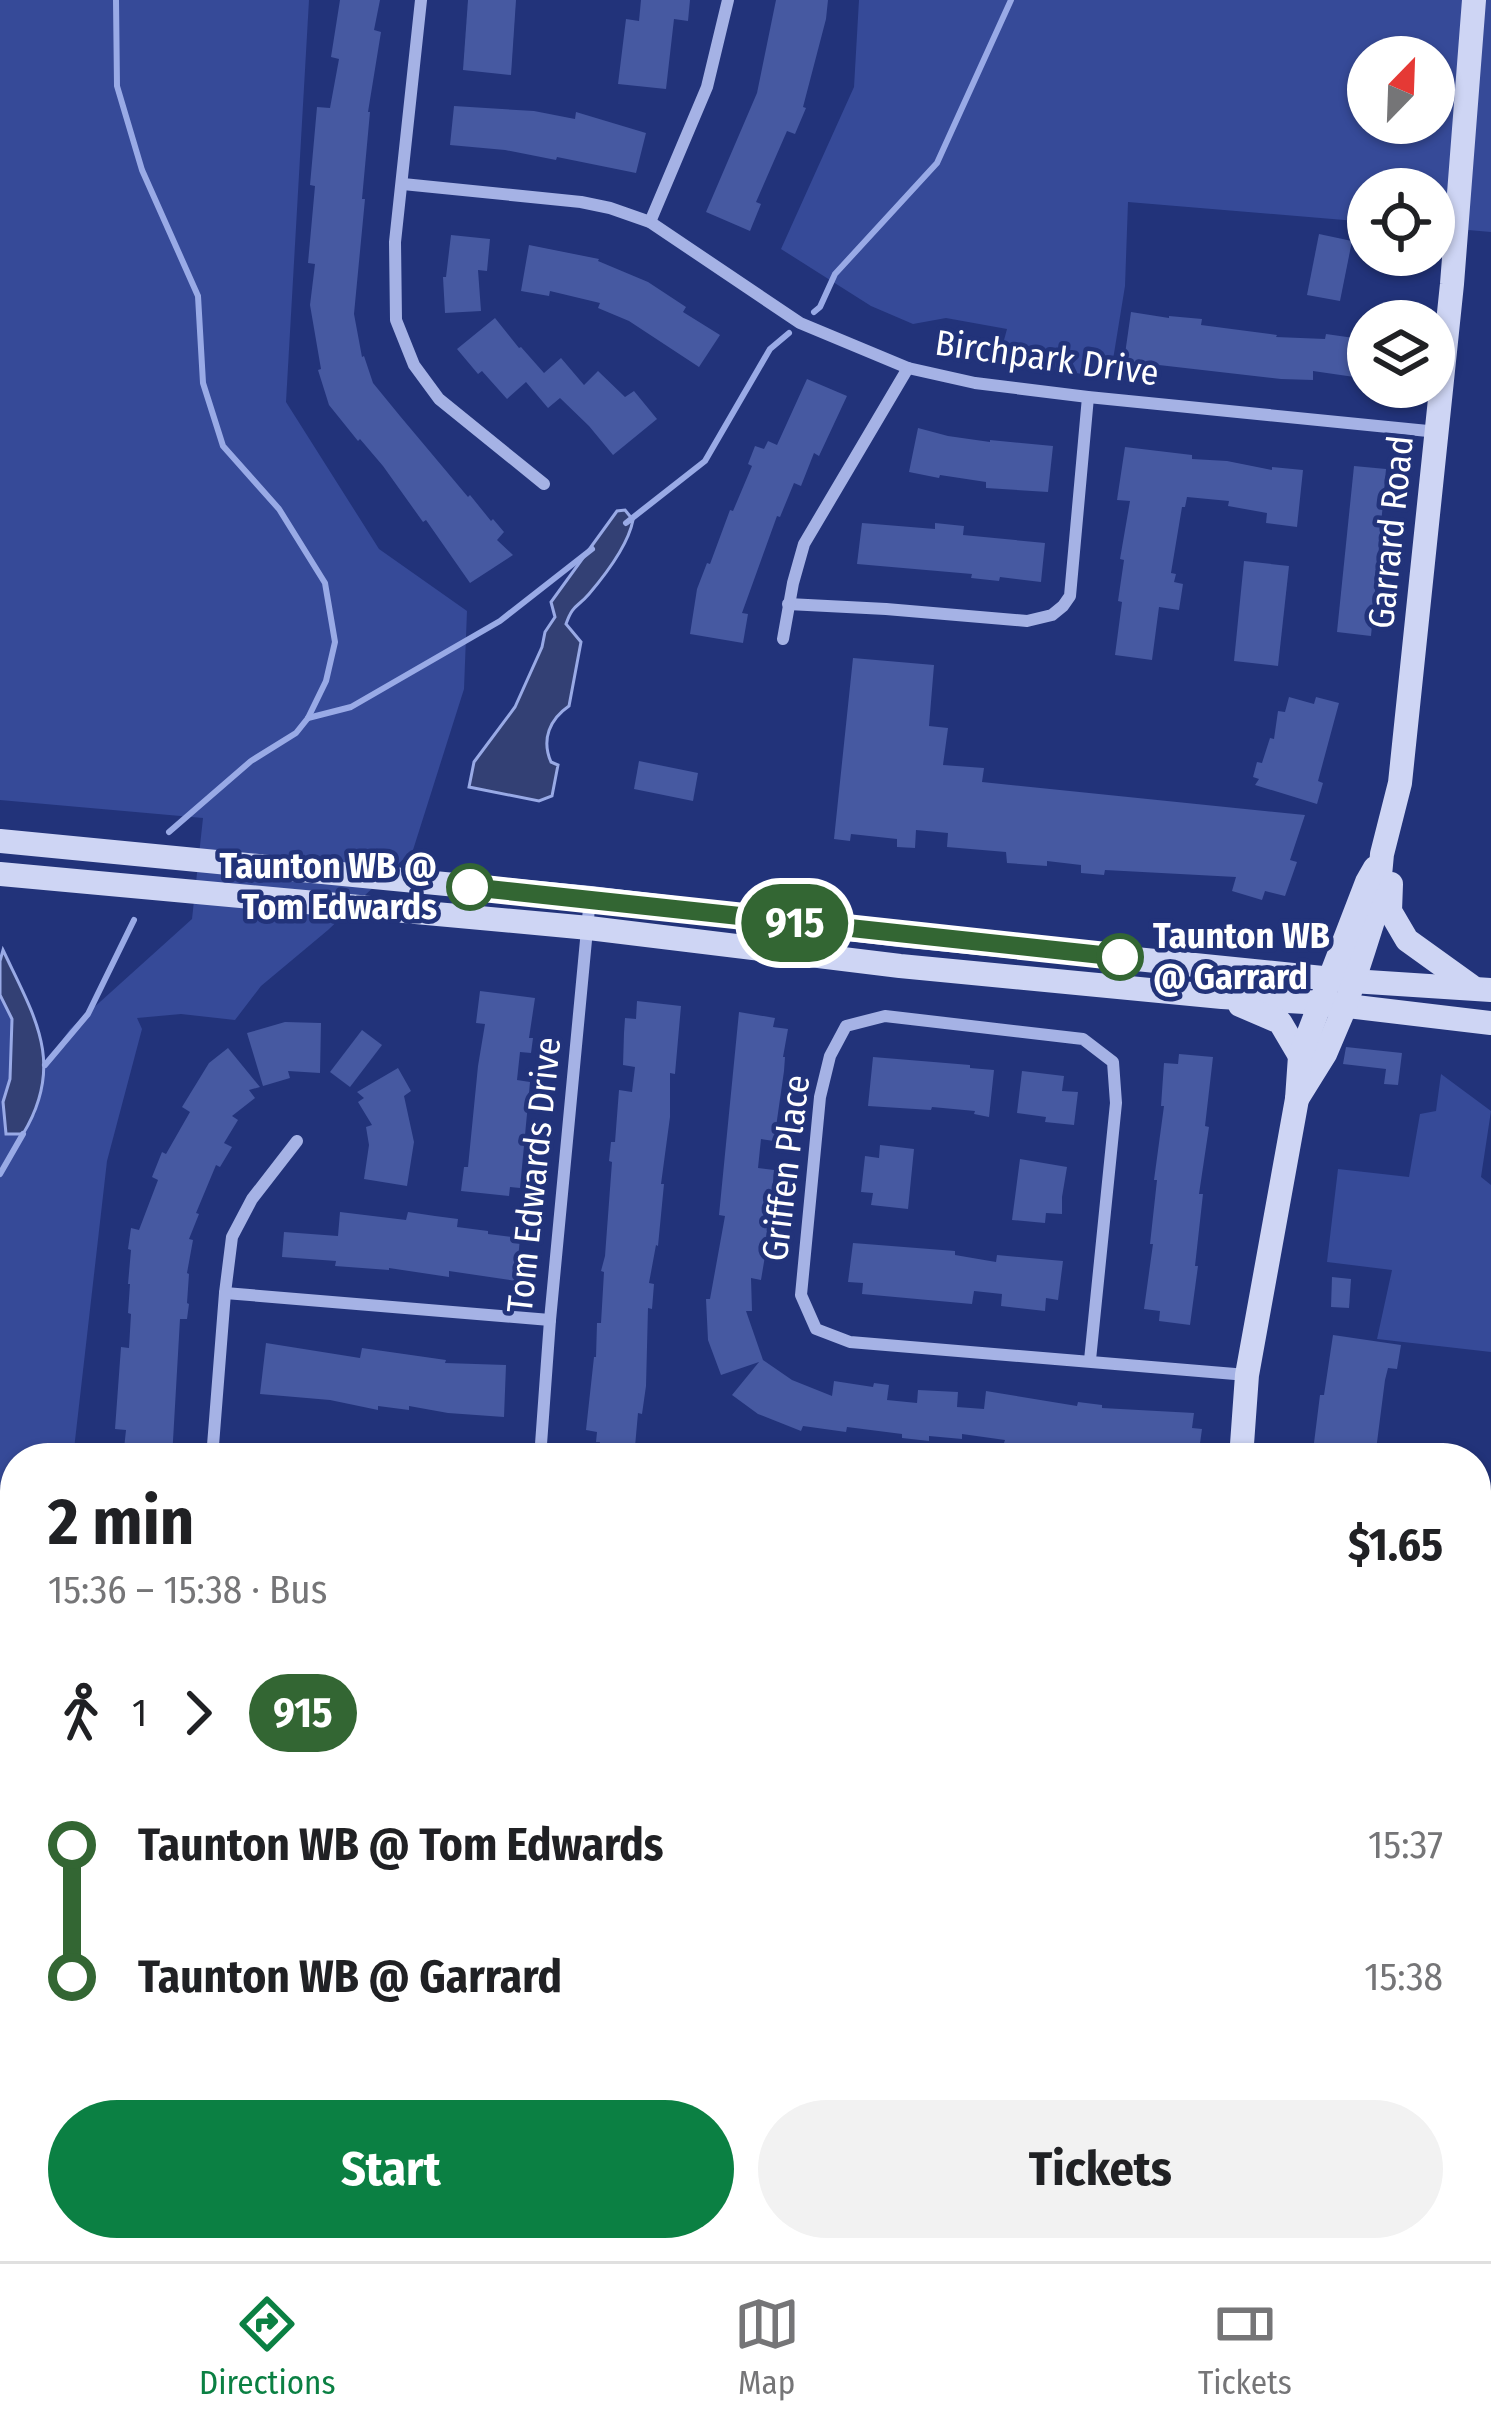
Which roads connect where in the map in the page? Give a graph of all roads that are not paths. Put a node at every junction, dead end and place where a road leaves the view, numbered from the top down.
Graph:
1 (421, 0) edge
2 (728, 0) edge
3 (1474, 0) edge
4 (403, 184) junction
5 (650, 222) junction
6 (908, 368) junction
7 (1088, 398) junction
8 (1438, 432) junction
9 (544, 484) dead end
10 (788, 604) junction
11 (783, 639) dead end
12 (1392, 822) junction
13 (0, 841) edge
14 (0, 874) edge
15 (590, 898) junction
16 (589, 928) junction
17 (1341, 979) junction
18 (1482, 989) edge
19 (1222, 998) junction
20 (1333, 1005) junction
21 (1491, 1022) edge
22 (1300, 1056) junction
23 (1297, 1100) junction
24 (297, 1141) dead end
25 (225, 1292) junction
26 (550, 1320) junction
27 (1090, 1360) junction
28 (1247, 1375) junction
29 (213, 1443) edge
30 (541, 1443) edge
31 (1242, 1443) edge

1 - 4 street
2 - 5 street
3 - 8 main road, Garrard Road
4 - 5 street, Birchpark Drive
4 - 9 street
5 - 6 street, Birchpark Drive
6 - 7 street, Birchpark Drive
6 - 10 street
7 - 8 street, Birchpark Drive
7 - 10 street
8 - 12 main road, Garrard Road
10 - 11 street
12 - 17 main road, Garrard Road
12 - 18 main road
13 - 15 main road
14 - 16 main road
15 - 16 street, Tom Edwards Drive
15 - 17 main road
16 - 19 main road
16 - 26 street, Tom Edwards Drive
17 - 18 main road
17 - 20 main road, Garrard Road
19 - 20 main road
19 - 22 main road
20 - 21 main road
20 - 22 main road, Garrard Road
20 - 23 main road, Garrard Road
22 - 23 main road, Garrard Road
23 - 28 main road, Garrard Road
24 - 25 street
25 - 26 street
25 - 29 street
26 - 30 street, Tom Edwards Drive
27 - 27 street, Griffen Place
27 - 28 street, Griffen Place
28 - 31 main road, Garrard Road

